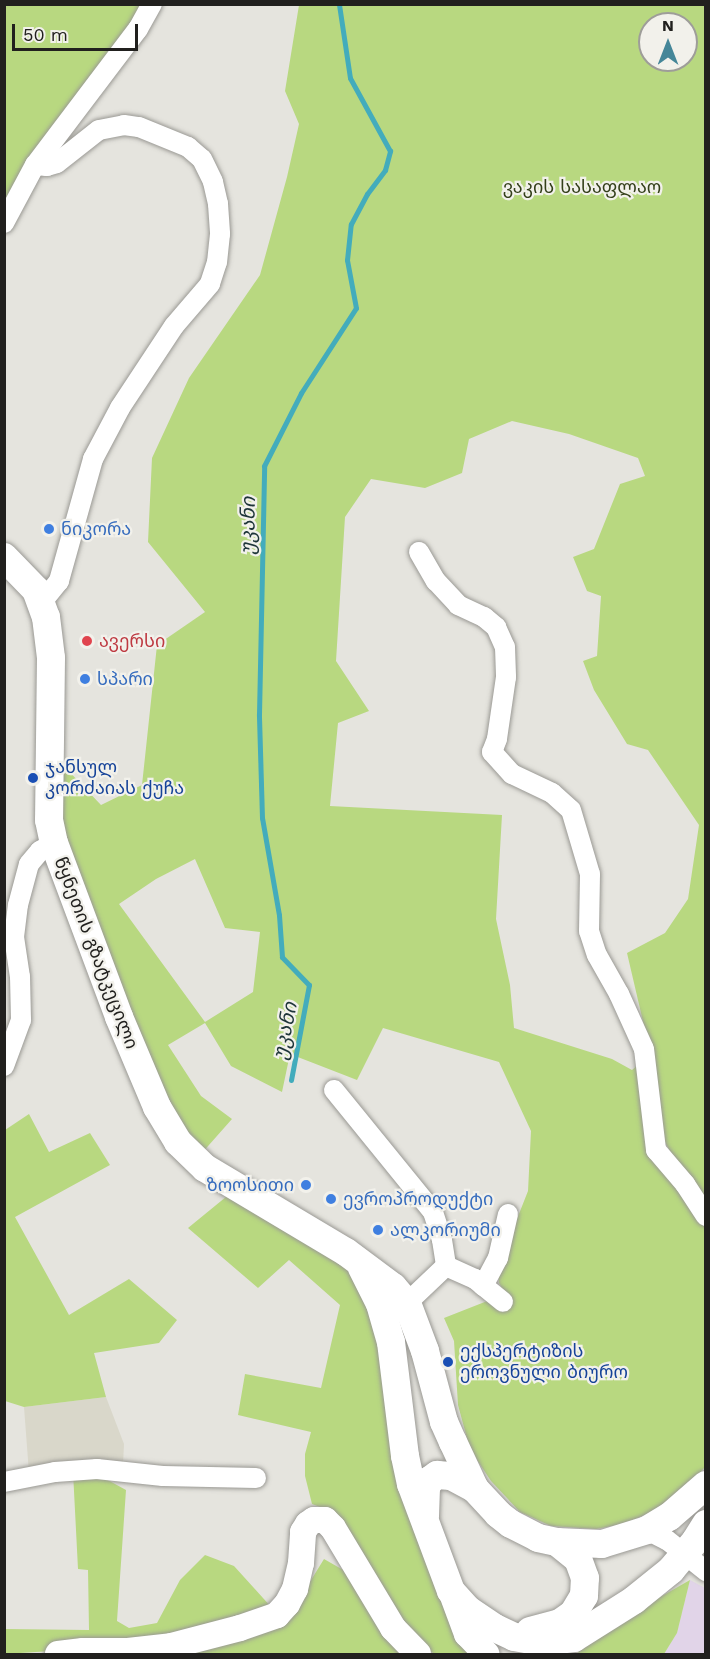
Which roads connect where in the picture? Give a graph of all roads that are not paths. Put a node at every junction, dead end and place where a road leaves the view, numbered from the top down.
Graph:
1 (152, 4) edge
2 (35, 165) junction
3 (4, 223) edge
4 (419, 552) dead end
5 (4, 557) edge
6 (42, 602) junction
7 (54, 843) junction
8 (4, 1066) edge
9 (334, 1090) dead end
10 (508, 1214) dead end
11 (705, 1216) edge
12 (355, 1259) junction
13 (446, 1266) junction
14 (483, 1286) junction
15 (503, 1302) dead end
16 (407, 1303) junction
17 (256, 1478) dead end
18 (4, 1482) edge
19 (705, 1485) edge
20 (475, 1489) junction
21 (425, 1518) junction
22 (646, 1530) junction
23 (557, 1542) junction
24 (701, 1543) edge
25 (491, 1642) edge
26 (564, 1646) edge
27 (58, 1654) edge
28 (418, 1654) edge

1 - 2 street
2 - 3 street
2 - 6 street
4 - 11 street
5 - 6 main road, წყნეთის გზატკეცილი
6 - 7 main road, წყნეთის გზატკეცილი
7 - 8 street
7 - 12 main road, წყნეთის გზატკეცილი
9 - 13 street
10 - 14 street
12 - 16 main road, წყნეთის გზატკეცილი
12 - 21 main road, წყნეთის გზატკეცილი
13 - 14 street
13 - 16 street
14 - 15 street
16 - 20 main road, წყნეთის გზატკეცილი
17 - 18 street
19 - 22 main road, წყნეთის გზატკეცილი
20 - 21 main road
20 - 23 main road, წყნეთის გზატკეცილი
21 - 25 main road, წყნეთის გზატკეცილი
22 - 23 main road, წყნეთის გზატკეცილი
22 - 24 street
23 - 25 main road
24 - 26 main road, წყნეთის გზატკეცილი
25 - 26 main road, წყნეთის გზატკეცილი
27 - 28 street

